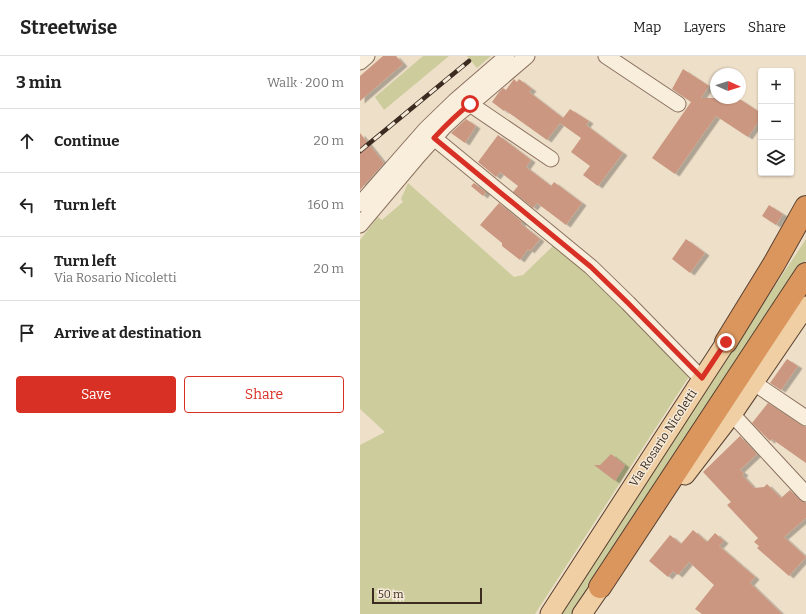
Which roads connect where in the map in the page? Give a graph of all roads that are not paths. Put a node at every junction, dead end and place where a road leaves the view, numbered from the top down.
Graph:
1 (367, 56) edge
2 (507, 56) edge
3 (527, 56) edge
4 (606, 56) edge
5 (360, 62) edge
6 (470, 104) junction
7 (678, 104) dead end
8 (434, 138) junction
9 (551, 159) dead end
10 (360, 204) edge
11 (806, 207) edge
12 (360, 225) edge
13 (806, 225) edge
14 (806, 274) edge
15 (806, 306) edge
16 (726, 342) junction
17 (702, 378) junction
18 (754, 383) junction
19 (732, 414) junction
20 (806, 418) edge
21 (806, 494) edge
22 (600, 587) junction
23 (550, 614) edge
24 (582, 614) edge

1 - 5 street
2 - 10 street
3 - 6 street
4 - 7 street
6 - 8 street
6 - 9 street
8 - 12 street
8 - 17 street
11 - 16 highway
13 - 16 main road, Via Rosario Nicoletti
14 - 22 highway
15 - 18 main road
16 - 17 main road, Via Rosario Nicoletti
17 - 23 main road, Via Rosario Nicoletti
18 - 19 main road
18 - 20 street
19 - 21 street
19 - 22 main road
22 - 24 main road

